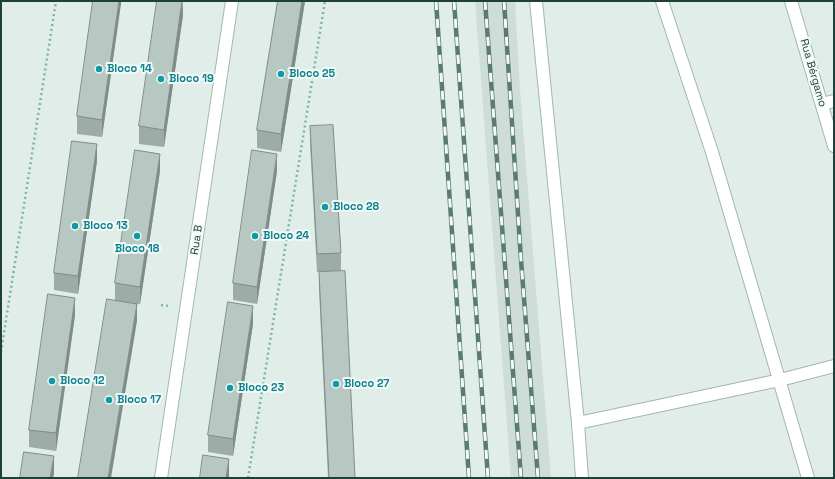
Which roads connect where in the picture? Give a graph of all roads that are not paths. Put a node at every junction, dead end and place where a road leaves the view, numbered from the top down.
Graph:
1 (232, 1) edge
2 (536, 1) edge
3 (662, 1) edge
4 (791, 1) edge
5 (834, 101) edge
6 (822, 104) junction
7 (834, 146) edge
8 (834, 366) edge
9 (780, 380) junction
10 (578, 423) junction
11 (161, 478) edge
12 (582, 478) edge
13 (808, 478) edge

1 - 11 street, Rua B
2 - 10 street
3 - 9 street
4 - 6 street, Rua Bérgamo
5 - 6 street
6 - 7 street, Rua Bérgamo
8 - 9 street
9 - 10 street
9 - 13 street
10 - 12 street

